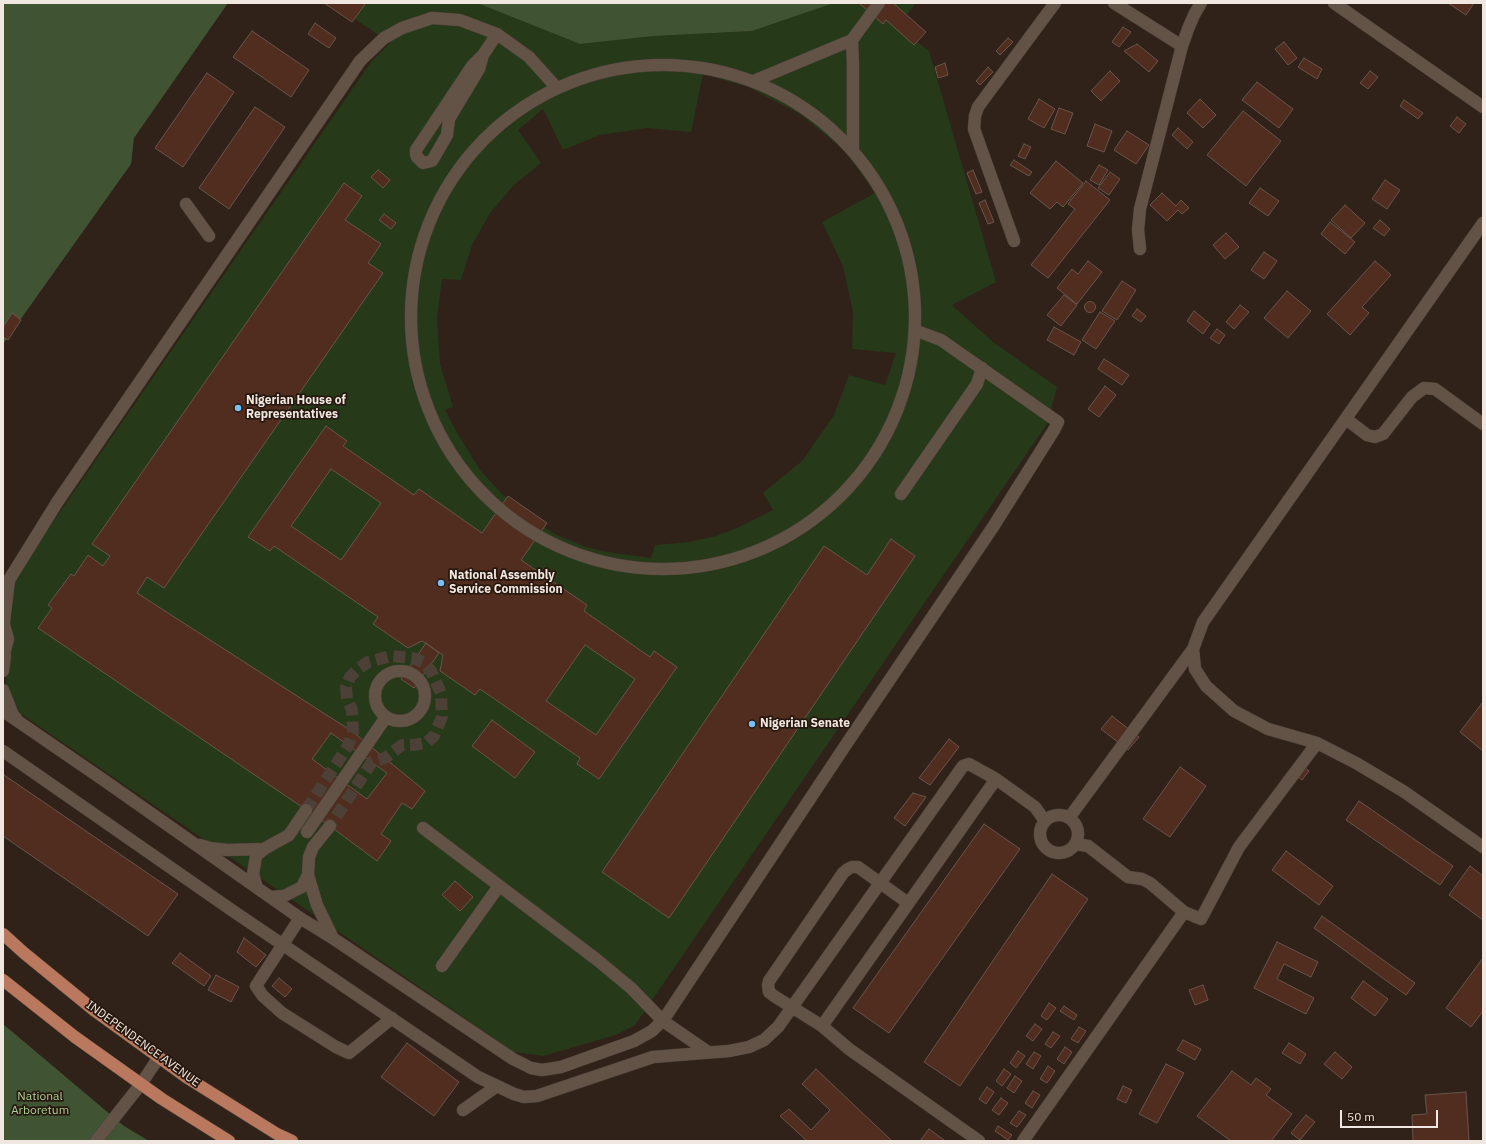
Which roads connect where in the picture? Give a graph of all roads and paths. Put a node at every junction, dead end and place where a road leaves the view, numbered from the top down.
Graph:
1 (879, 3) edge
2 (1055, 3) edge
3 (1114, 3) edge
4 (1201, 3) edge
5 (1334, 3) edge
6 (497, 34) junction
7 (852, 40) junction
8 (1182, 46) junction
9 (483, 55) junction
10 (756, 80) junction
11 (556, 87) junction
12 (1483, 107) edge
13 (853, 148) junction
14 (186, 204) dead end
15 (1483, 223) edge
16 (209, 236) dead end
17 (1014, 241) dead end
18 (1140, 249) dead end
19 (917, 331) junction
20 (982, 368) junction
21 (1346, 418) junction
22 (1483, 424) edge
23 (901, 494) dead end
24 (6, 581) edge
25 (3, 622) edge
26 (1193, 649) junction
27 (4, 657) edge
28 (3, 671) edge
29 (3, 690) edge
30 (3, 711) edge
31 (386, 717) junction
32 (26, 726) junction
33 (1317, 743) junction
34 (3, 751) edge
35 (996, 779) junction
36 (306, 810) tunnel mouth
37 (1069, 818) junction
38 (1045, 821) junction
39 (330, 826) tunnel mouth
40 (422, 828) dead end
41 (307, 832) junction
42 (289, 835) junction
43 (193, 843) junction
44 (1075, 844) junction
45 (313, 847) junction
46 (1483, 847) edge
47 (264, 849) junction
48 (308, 875) junction
49 (880, 882) junction
50 (499, 886) junction
51 (257, 888) junction
52 (270, 897) junction
53 (908, 903) junction
54 (1184, 912) junction
55 (300, 918) junction
56 (3, 934) edge
57 (334, 939) junction
58 (284, 945) junction
59 (442, 966) dead end
60 (3, 980) edge
61 (791, 1007) junction
62 (392, 1018) junction
63 (662, 1021) junction
64 (822, 1026) junction
65 (708, 1052) junction
66 (159, 1057) junction
67 (141, 1084) junction
68 (497, 1086) junction
69 (463, 1110) dead end
70 (96, 1141) edge
71 (229, 1141) edge
72 (292, 1141) edge
73 (980, 1141) edge
74 (1023, 1141) edge

1 - 7 street
2 - 17 street
3 - 8 street
4 - 8 street
5 - 12 street
6 - 9 street
6 - 11 street
6 - 24 street
7 - 10 street
7 - 13 street
8 - 18 street
9 - 9 street
10 - 11 street
10 - 13 street
11 - 19 street
13 - 19 street
14 - 16 street
15 - 21 street
19 - 20 street
20 - 23 street
20 - 63 street
21 - 22 street
21 - 26 street
24 - 25 street
25 - 27 street
26 - 33 street
26 - 37 street
27 - 28 street
29 - 32 street
30 - 32 street
31 - 31 street
31 - 41 street
32 - 43 street
33 - 46 street
33 - 54 street
34 - 58 street
35 - 38 street
35 - 49 street
35 - 53 street
36 - 42 street
37 - 38 street
37 - 44 street
38 - 44 street
39 - 45 street
40 - 50 street
41 - 42 street
41 - 45 street
42 - 47 street
43 - 47 street
43 - 51 street
44 - 54 street
45 - 48 street
47 - 51 street
48 - 52 street
48 - 57 street
49 - 53 street
49 - 61 street
49 - 61 street
50 - 59 street
50 - 63 street
51 - 52 street
52 - 55 street
53 - 64 street
54 - 74 street
55 - 57 street
55 - 58 street
56 - 66 main road, INDEPENDENCE AVENUE
57 - 63 street
58 - 62 street
58 - 62 street
60 - 67 main road
61 - 64 street
61 - 65 street
62 - 68 street
63 - 65 street
64 - 73 street
65 - 68 street
66 - 67 street
66 - 72 main road, INDEPENDENCE AVENUE
67 - 70 street
67 - 71 main road
68 - 69 street

